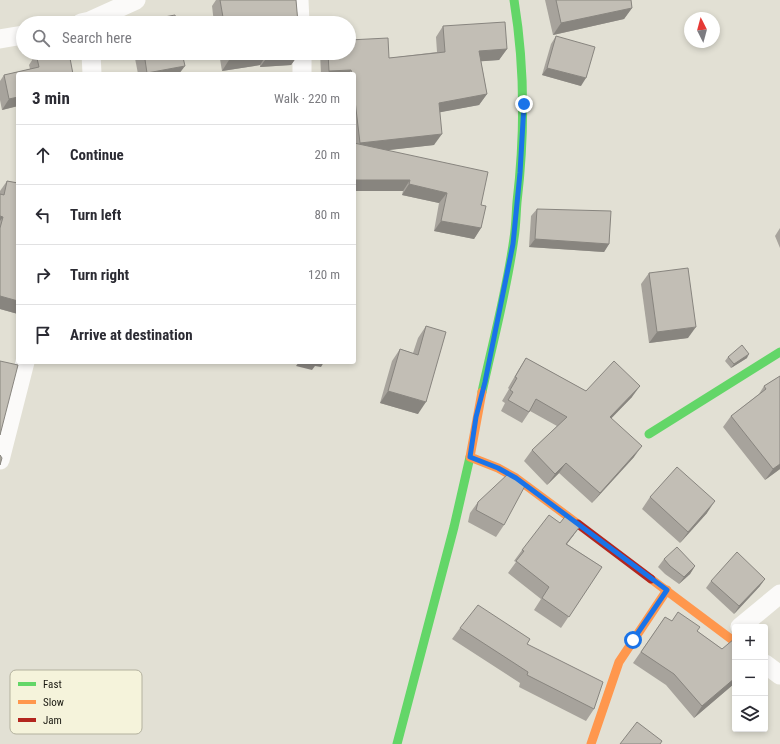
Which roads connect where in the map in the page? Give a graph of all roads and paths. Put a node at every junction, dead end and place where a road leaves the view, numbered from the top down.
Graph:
1 (135, 0) edge
2 (299, 0) edge
3 (514, 0) edge
4 (100, 16) edge
5 (300, 16) edge
6 (16, 36) edge
7 (0, 39) edge
8 (91, 60) edge
9 (302, 60) edge
10 (92, 72) edge
11 (302, 72) edge
12 (780, 352) edge
13 (24, 364) edge
14 (649, 434) dead end
15 (470, 457) junction
16 (0, 460) edge
17 (667, 590) junction
18 (780, 594) edge
19 (746, 624) edge
20 (732, 632) edge
21 (768, 666) edge
22 (780, 675) edge
23 (397, 744) edge
24 (591, 744) edge

1 - 4 street
2 - 5 street
3 - 15 street
6 - 7 street
8 - 10 street
9 - 11 street
12 - 14 street
13 - 16 street
15 - 17 street
15 - 23 street
17 - 20 street
17 - 24 street
18 - 19 street
21 - 22 street

